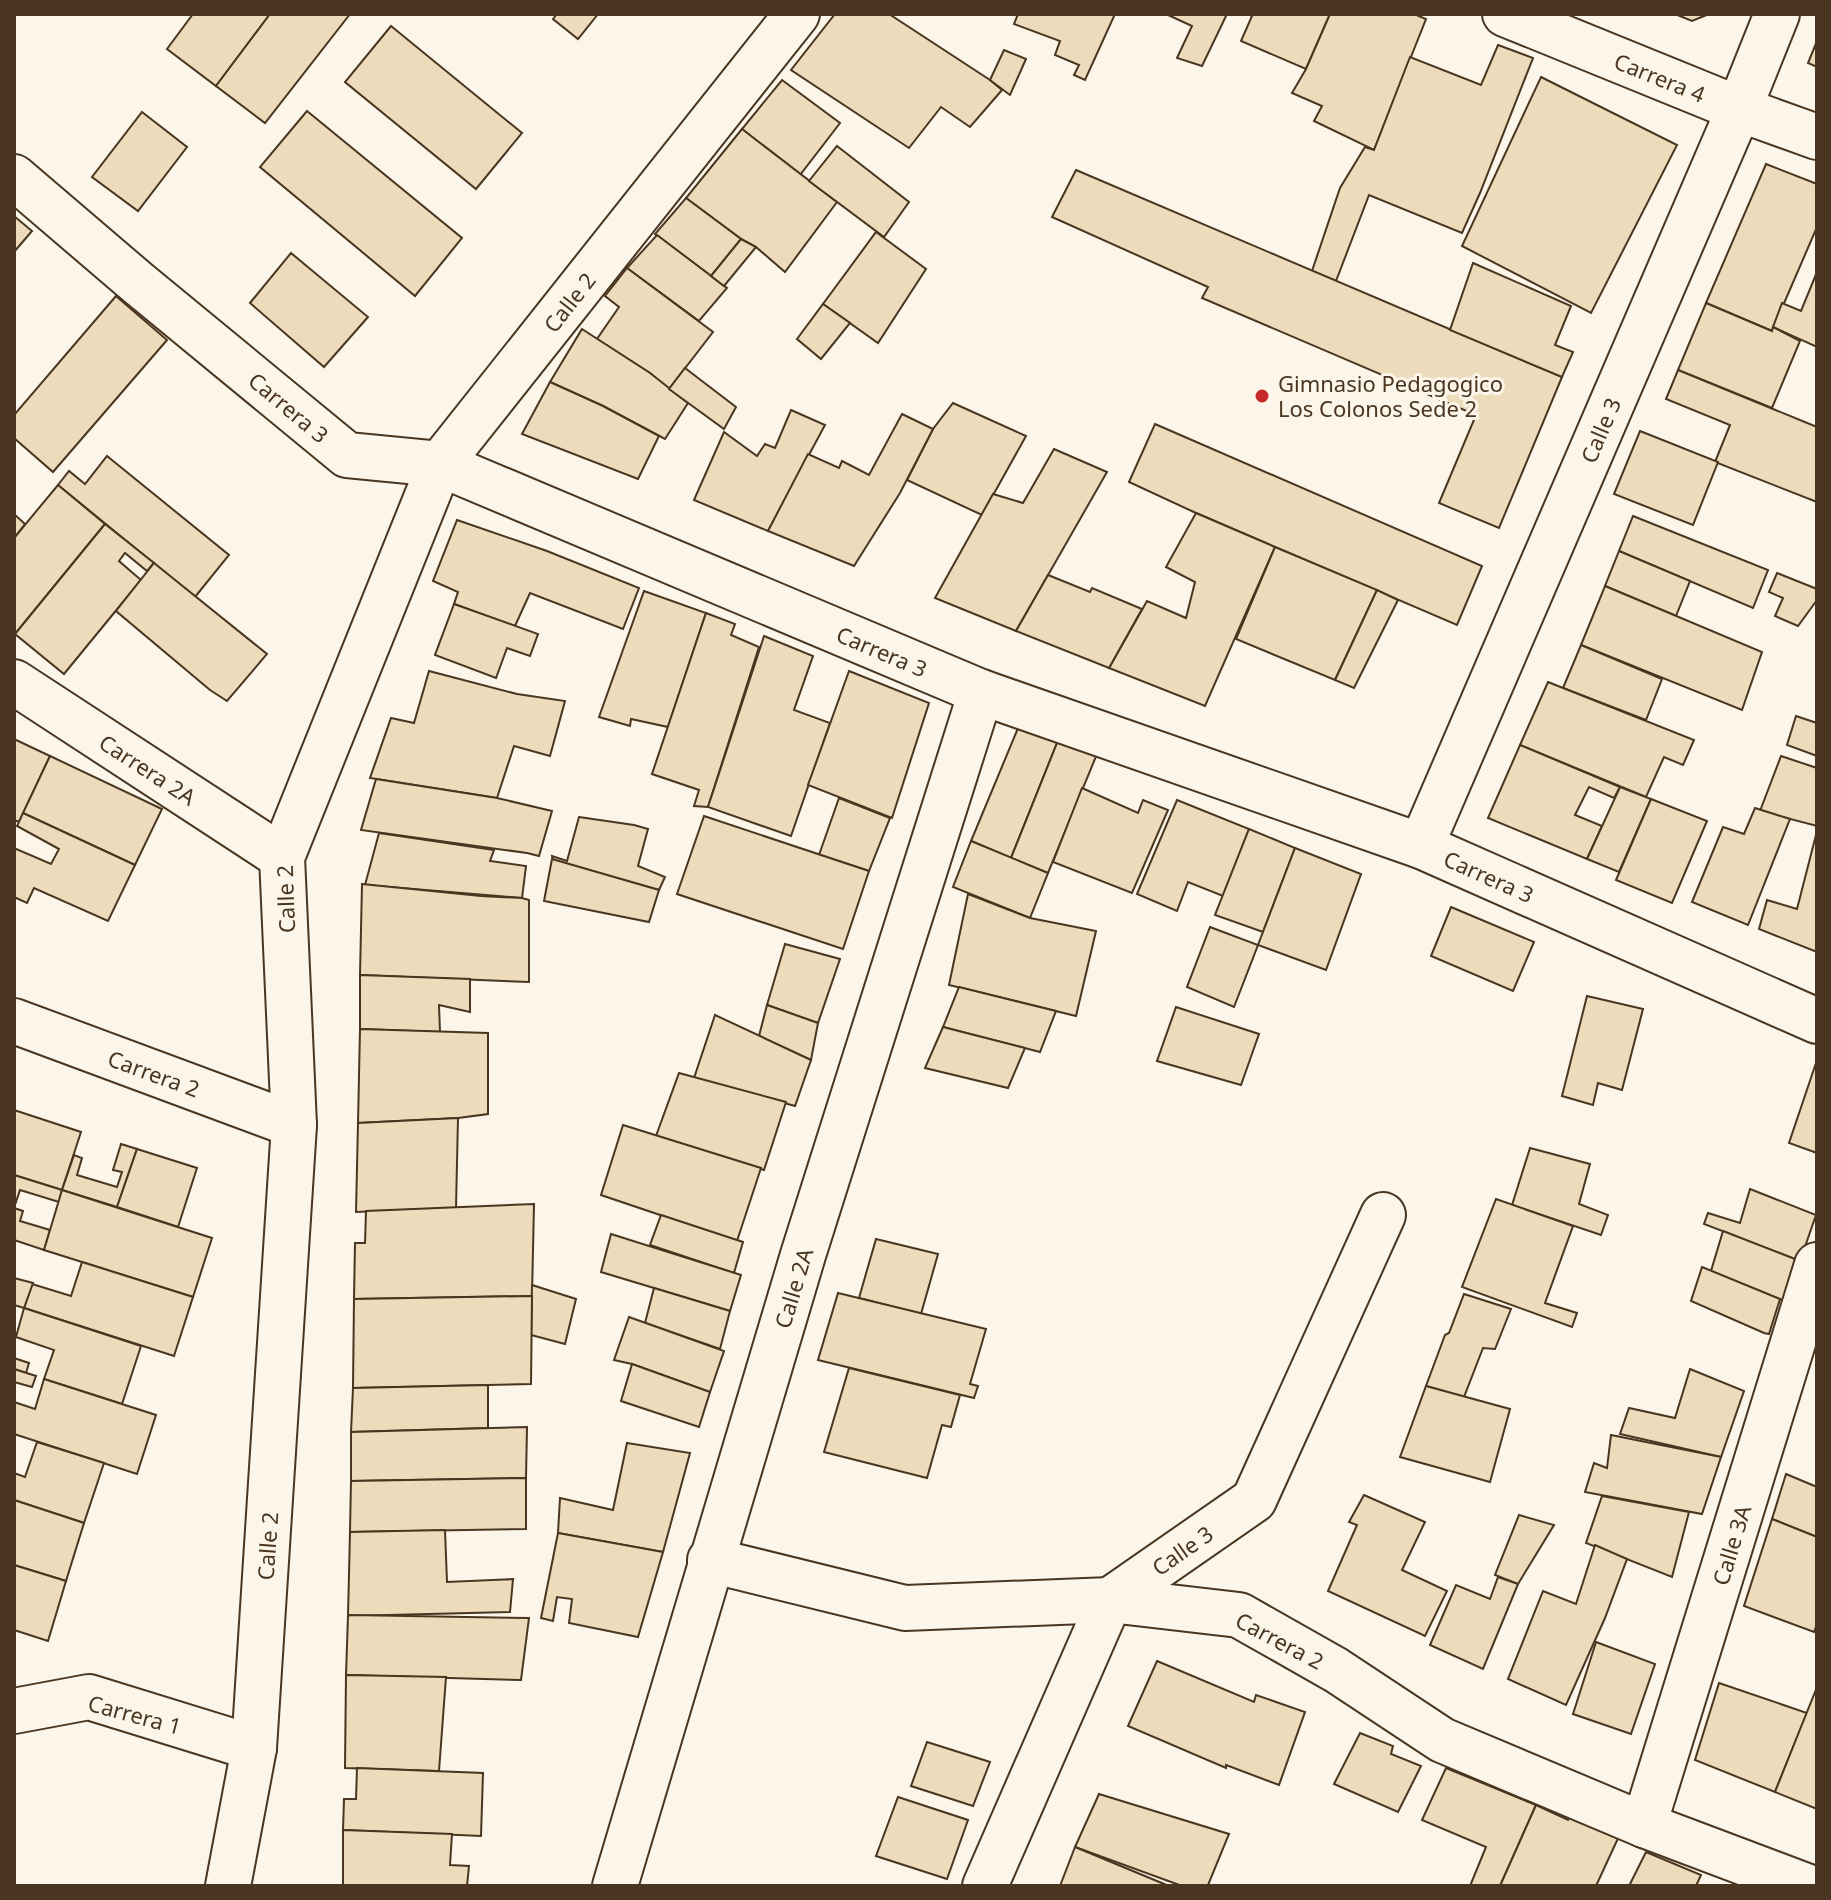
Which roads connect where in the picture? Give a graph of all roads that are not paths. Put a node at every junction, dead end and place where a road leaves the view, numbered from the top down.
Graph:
1 (797, 14) edge
2 (1505, 14) edge
3 (1777, 14) edge
4 (1739, 109) junction
5 (1817, 137) edge
6 (14, 177) edge
7 (440, 464) junction
8 (14, 682) edge
9 (981, 692) junction
10 (1421, 846) junction
11 (282, 857) junction
12 (14, 1021) edge
13 (1817, 1021) edge
14 (294, 1125) junction
15 (1383, 1215) dead end
16 (1817, 1265) edge
17 (710, 1560) junction
18 (1110, 1600) junction
19 (14, 1711) edge
20 (254, 1748) junction
21 (1644, 1825) junction
22 (228, 1886) edge
23 (615, 1886) edge
24 (985, 1886) edge
25 (1806, 1886) edge

1 - 7 street, Calle 2
2 - 4 street, Carrera 4
3 - 4 street, Calle 3
4 - 5 street, Carrera 4
4 - 10 street, Calle 3
6 - 7 street, Carrera 3
7 - 9 street, Carrera 3
7 - 11 street, Calle 2
8 - 11 street, Carrera 2A
9 - 10 street, Carrera 3
9 - 17 street, Calle 2A
10 - 13 street, Carrera 3
11 - 14 street, Calle 2
12 - 14 street, Carrera 2
14 - 20 street, Calle 2
15 - 18 street, Calle 3
16 - 21 street, Calle 3A
17 - 18 street, Carrera 2
17 - 23 street, Calle 2A
18 - 21 street, Carrera 2
18 - 24 street
19 - 20 street, Carrera 1
20 - 22 street, Calle 2
21 - 25 street, Carrera 2

